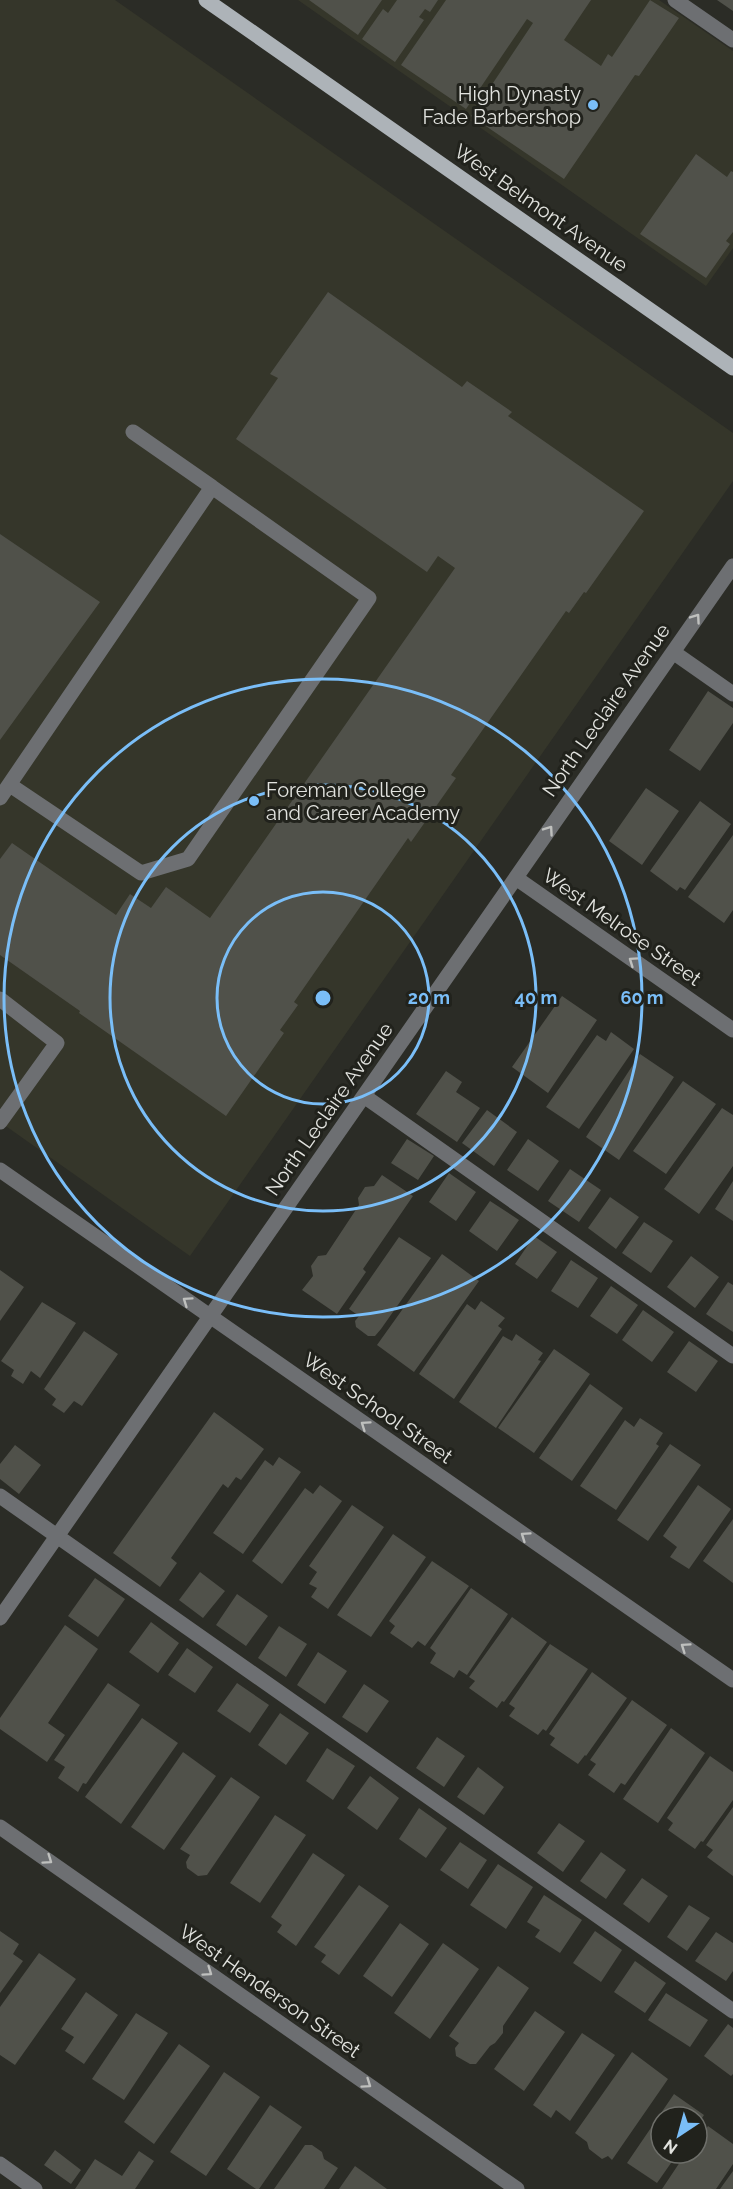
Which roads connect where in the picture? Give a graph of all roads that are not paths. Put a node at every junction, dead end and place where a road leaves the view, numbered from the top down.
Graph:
1 (206, 0) edge
2 (675, 0) edge
3 (733, 40) edge
4 (733, 368) edge
5 (133, 432) dead end
6 (212, 487) junction
7 (733, 566) edge
8 (673, 652) junction
9 (733, 694) edge
10 (10, 785) junction
11 (0, 798) edge
12 (516, 878) junction
13 (0, 999) edge
14 (733, 1030) edge
15 (364, 1096) junction
16 (0, 1122) edge
17 (0, 1170) edge
18 (209, 1317) junction
19 (733, 1356) edge
20 (0, 1496) edge
21 (57, 1536) junction
22 (0, 1618) edge
23 (733, 1680) edge
24 (0, 1827) edge
25 (733, 2011) edge
26 (0, 2164) edge
27 (36, 2189) edge
28 (517, 2189) edge

1 - 4 main road, West Belmont Avenue
2 - 3 street
5 - 6 street
6 - 10 street
6 - 10 street
8 -> 7 street, North Leclaire Avenue
8 - 9 street
12 -> 8 street, North Leclaire Avenue
10 - 11 street
14 -> 12 street, West Melrose Street
12 - 15 street, North Leclaire Avenue
13 - 16 street
15 - 18 street, North Leclaire Avenue
15 - 19 street
18 -> 17 street, West School Street
18 - 21 street, North Leclaire Avenue
23 -> 18 street, West School Street
20 - 21 street
21 - 22 street, North Leclaire Avenue
21 - 25 street
24 -> 28 street, West Henderson Street
26 - 27 street

